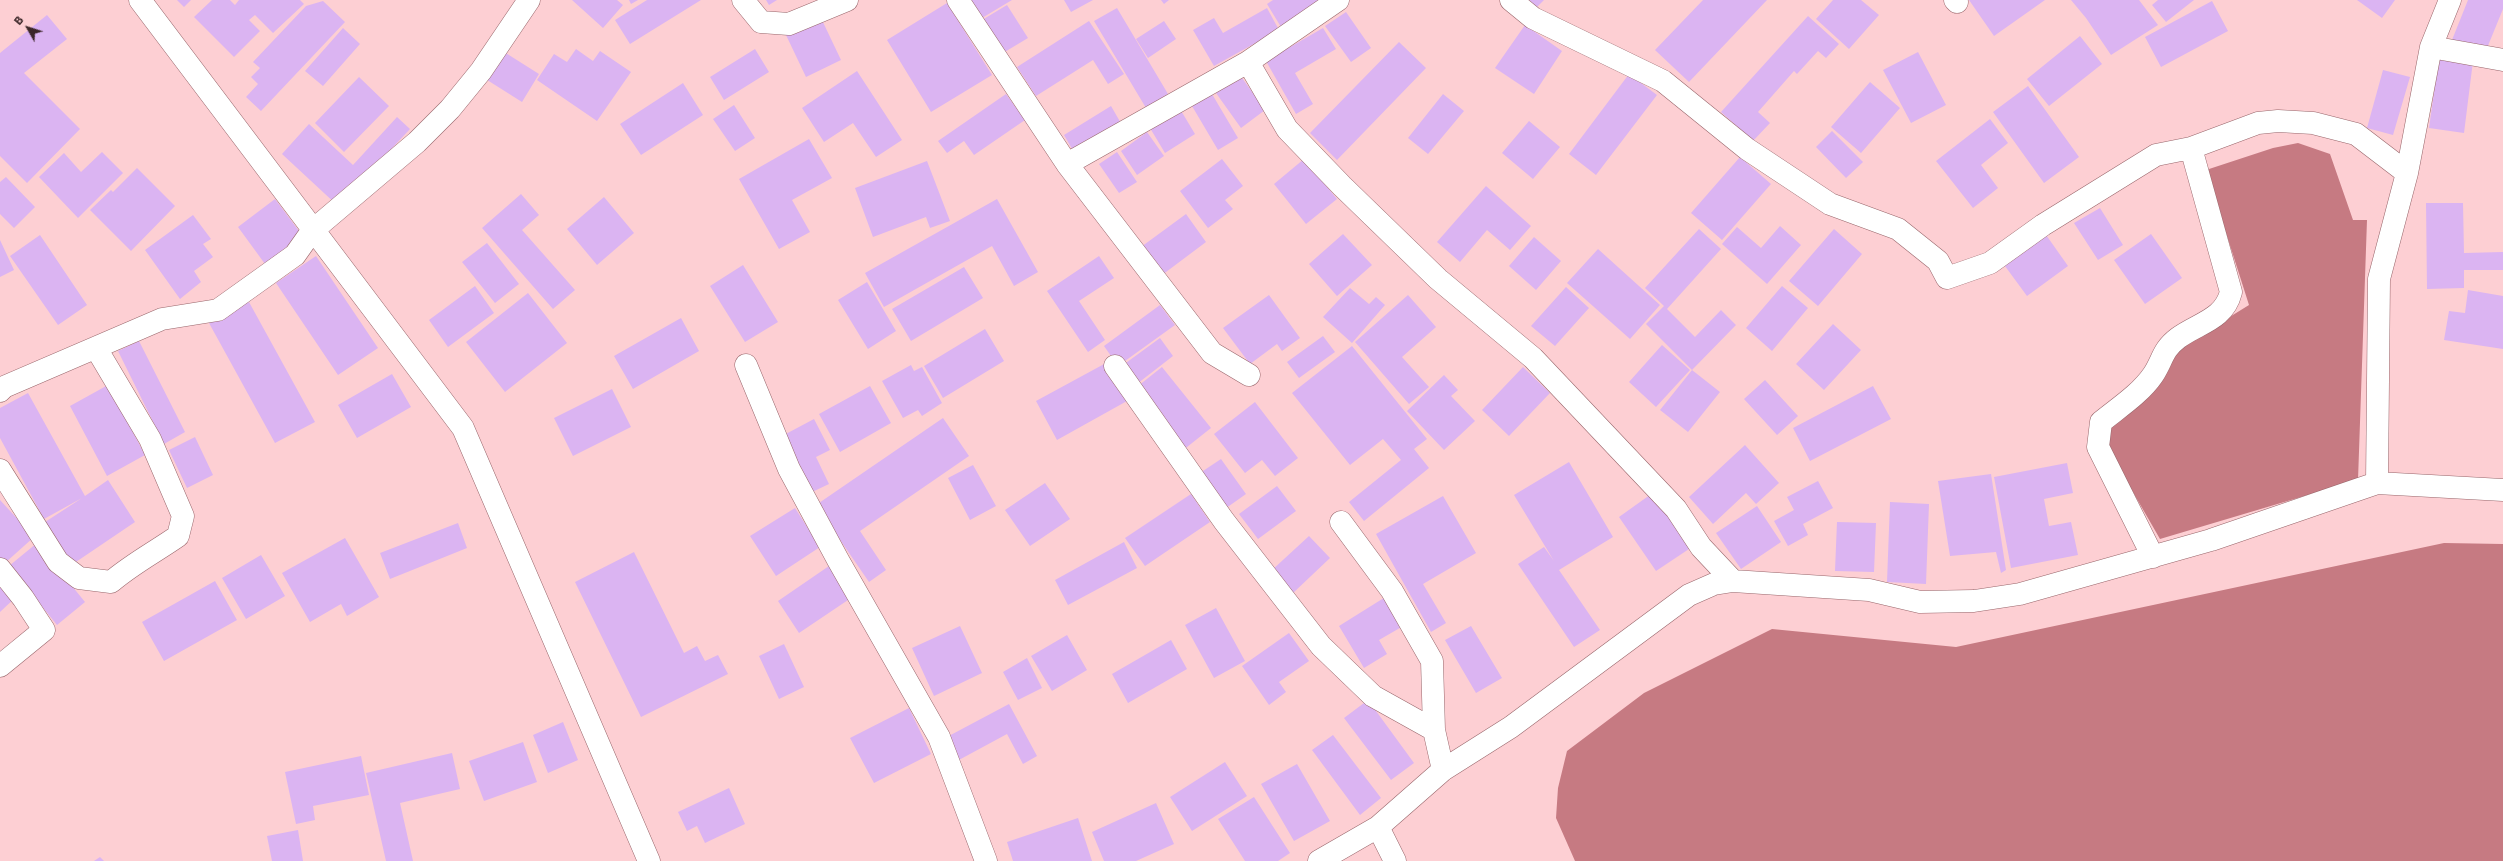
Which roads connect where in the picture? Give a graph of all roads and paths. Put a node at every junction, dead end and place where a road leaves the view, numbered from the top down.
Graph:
1 (140, 0) edge
2 (529, 0) edge
3 (743, 0) edge
4 (848, 0) edge
5 (958, 0) edge
6 (1338, 0) edge
7 (1512, 0) edge
8 (2450, 0) edge
9 (2431, 47) junction
10 (2503, 60) edge
11 (1248, 62) junction
12 (2191, 148) junction
13 (1067, 164) junction
14 (2407, 173) junction
15 (312, 231) junction
16 (96, 348) junction
17 (746, 364) dead end
18 (1115, 366) dead end
19 (1249, 375) dead end
20 (0, 390) edge
21 (0, 470) edge
22 (2377, 483) junction
23 (2503, 490) edge
24 (1342, 522) dead end
25 (2153, 557) junction
26 (0, 569) edge
27 (1733, 581) junction
28 (0, 666) edge
29 (1434, 730) junction
30 (1443, 770) junction
31 (1378, 827) junction
32 (649, 861) edge
33 (986, 861) edge
34 (1319, 861) edge
35 (1395, 861) edge

1 - 15 street
2 - 15 street
3 - 4 street
5 - 13 street
6 - 11 street
7 - 12 street
8 - 9 street
9 - 10 street
9 - 14 street
11 - 13 street
11 - 27 street
12 - 14 street
12 - 25 street
13 - 19 street
14 - 22 street
15 - 16 street
15 - 32 street
16 - 20 street
16 - 21 street
17 - 33 street
18 - 29 street
22 - 23 street
22 - 25 street
24 - 29 street
25 - 27 street
26 - 28 street
27 - 30 street
29 - 30 street
30 - 31 street
31 - 34 street
31 - 35 street

